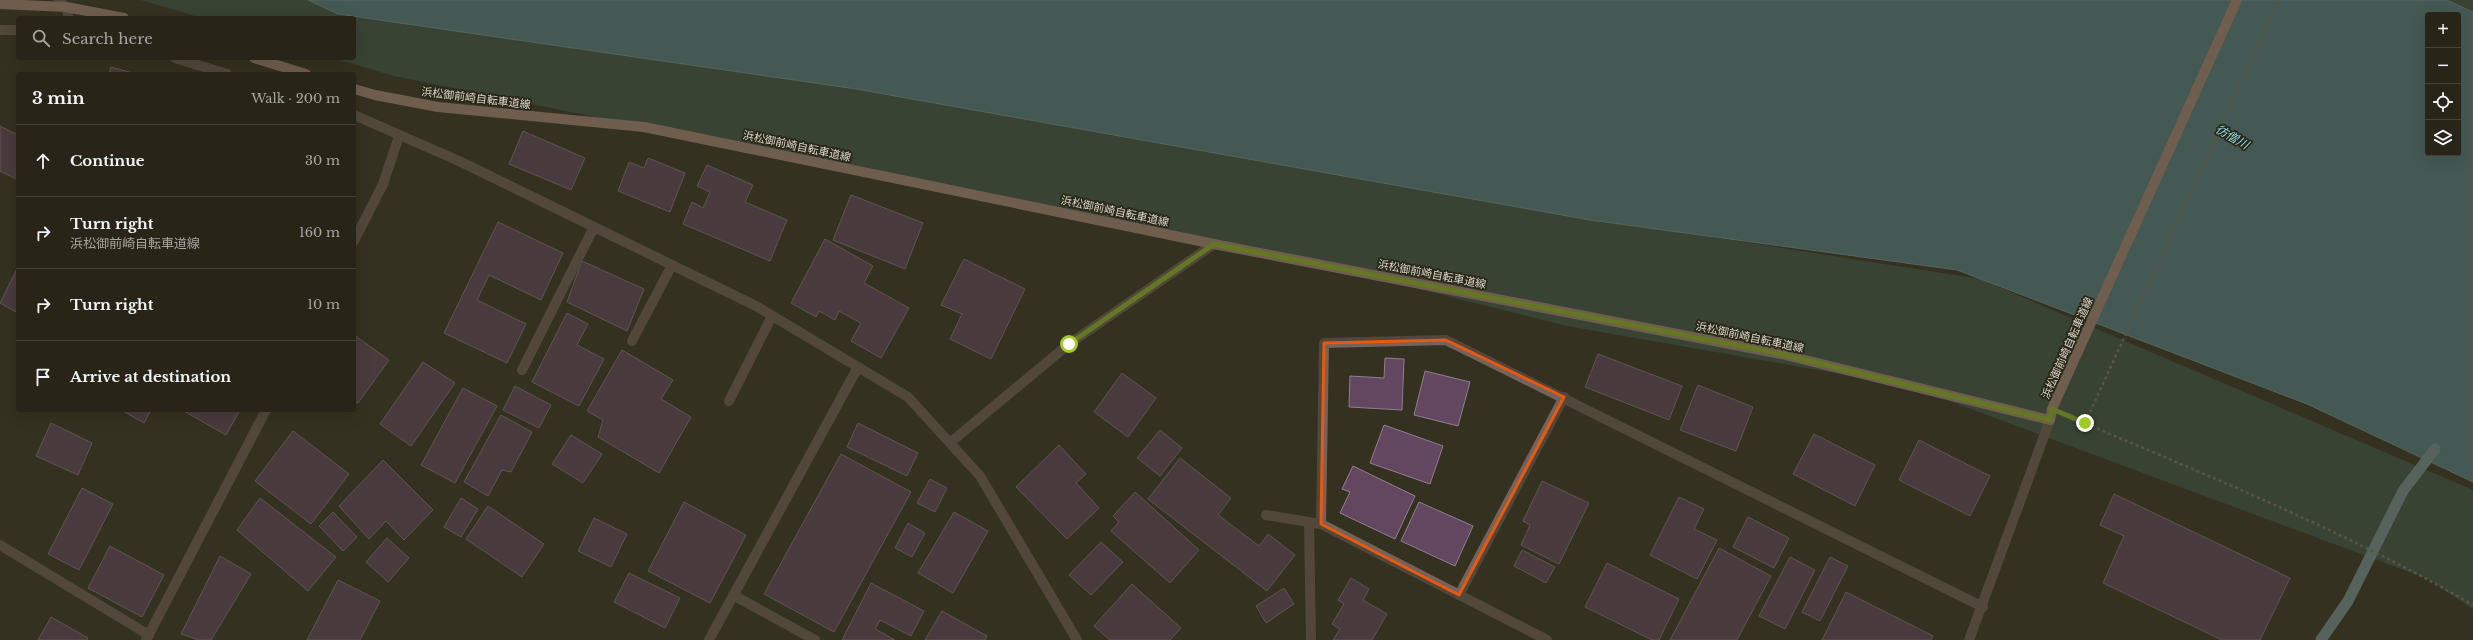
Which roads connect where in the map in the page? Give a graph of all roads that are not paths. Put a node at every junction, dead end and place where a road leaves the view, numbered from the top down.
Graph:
1 (58, 0) edge
2 (2237, 0) edge
3 (0, 4) edge
4 (66, 7) junction
5 (68, 16) edge
6 (113, 16) edge
7 (0, 30) edge
8 (16, 30) edge
9 (182, 60) edge
10 (260, 60) edge
11 (220, 72) edge
12 (300, 72) edge
13 (356, 90) edge
14 (356, 116) edge
15 (400, 136) junction
16 (594, 227) junction
17 (356, 237) edge
18 (1214, 244) junction
19 (672, 265) junction
20 (772, 316) junction
21 (632, 341) dead end
22 (858, 367) junction
23 (522, 370) dead end
24 (1564, 397) junction
25 (729, 401) dead end
26 (265, 412) edge
27 (2050, 420) junction
28 (950, 442) junction
29 (1266, 515) dead end
30 (1309, 523) junction
31 (1321, 524) junction
32 (0, 545) edge
33 (733, 595) junction
34 (1459, 595) junction
35 (1983, 607) junction
36 (148, 637) edge
37 (709, 640) edge
38 (815, 640) edge
39 (1077, 640) edge
40 (1311, 640) edge
41 (1547, 640) edge
42 (1969, 640) edge

1 - 4 street
2 - 27 main road, 浜松御前崎自転車道線
3 - 4 main road
4 - 5 street
4 - 6 main road
7 - 8 street
9 - 11 street
10 - 12 main road
13 - 18 main road, 浜松御前崎自転車道線
14 - 15 street
15 - 16 street
15 - 17 street
16 - 19 street
16 - 23 street
18 - 27 main road, 浜松御前崎自転車道線
18 - 28 street
19 - 20 street
19 - 21 street
20 - 22 street
20 - 25 street
22 - 28 street
22 - 33 street
24 - 31 street
24 - 34 street
24 - 35 street
26 - 36 street
27 - 35 street
28 - 39 street
29 - 30 street
30 - 31 street
30 - 40 street
31 - 34 street
32 - 36 street
33 - 37 street
33 - 38 street
34 - 41 street
35 - 42 street

